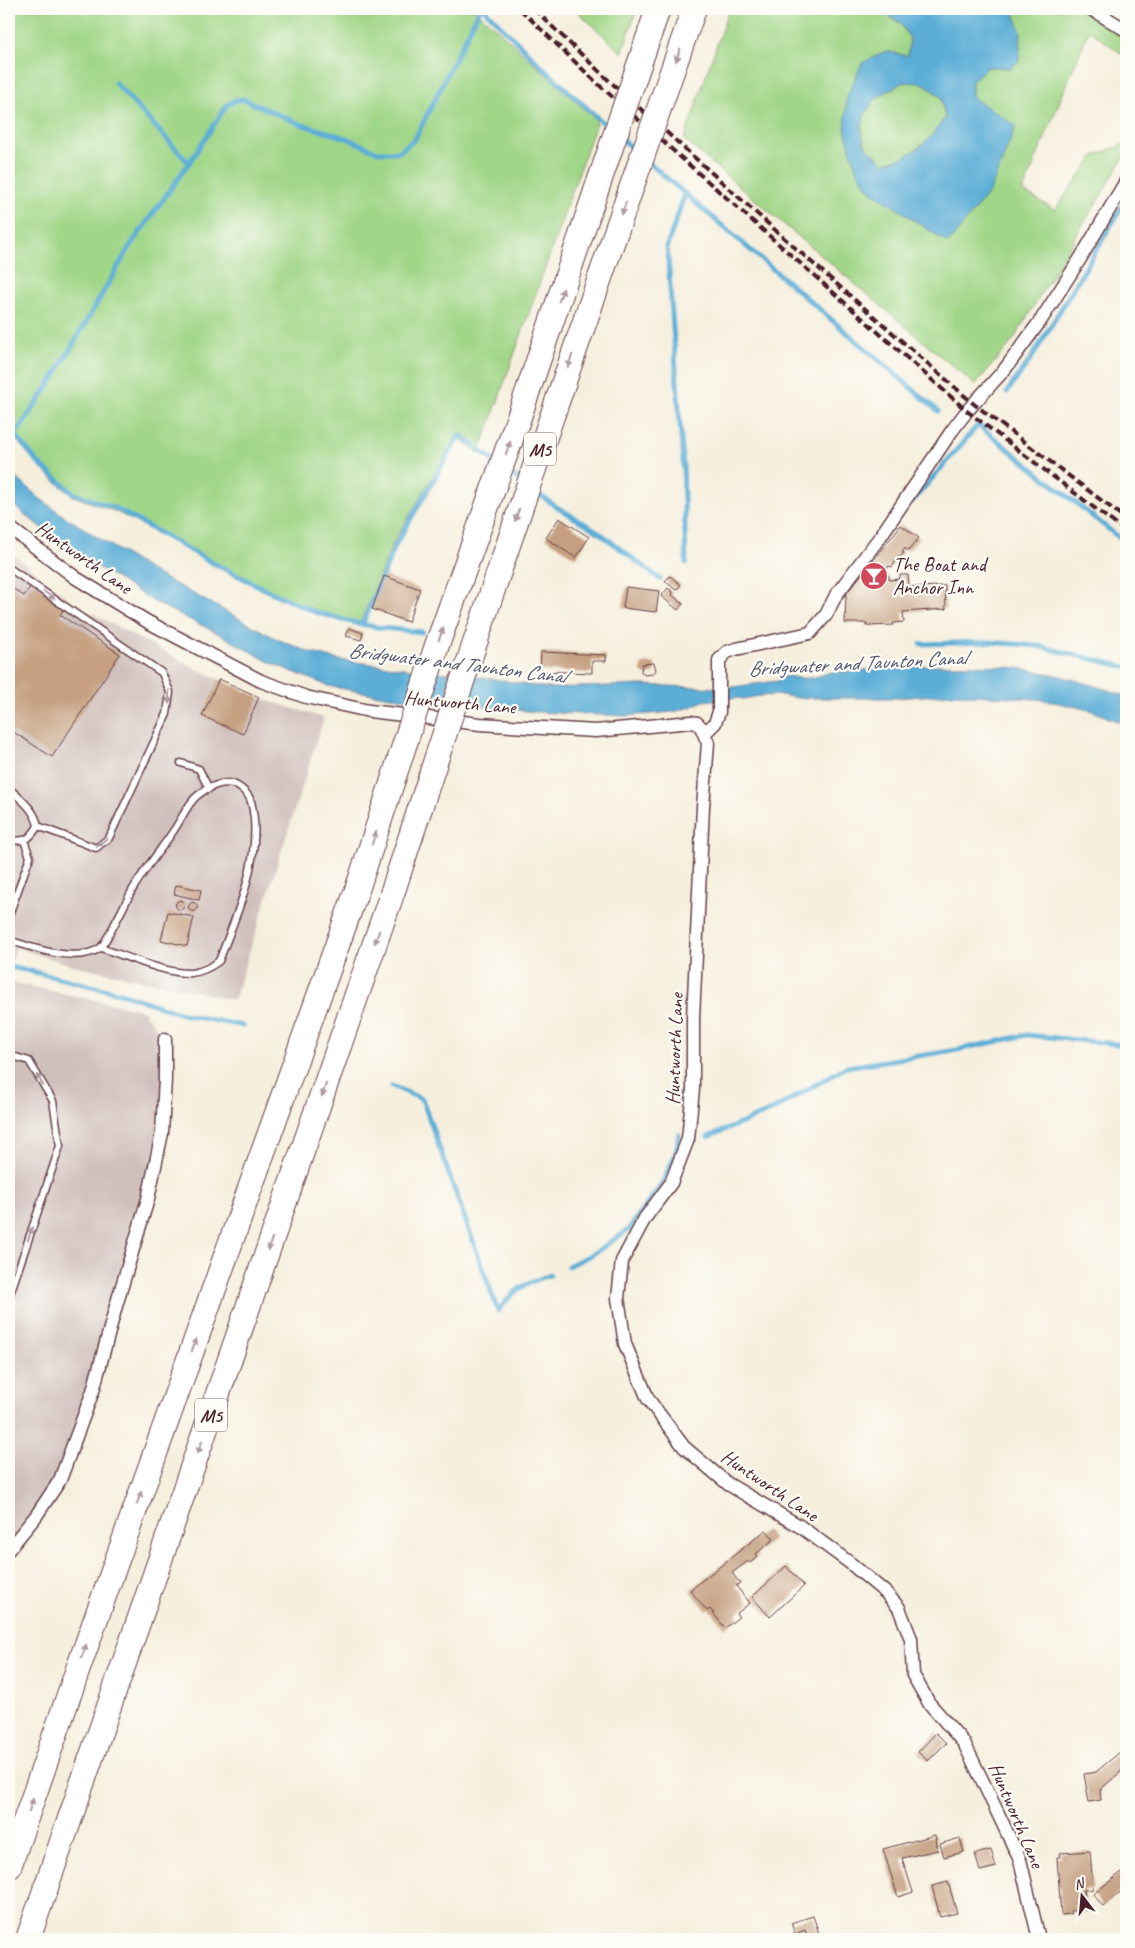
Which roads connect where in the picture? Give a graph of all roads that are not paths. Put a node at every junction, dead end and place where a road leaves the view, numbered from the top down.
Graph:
1 (658, 9) edge
2 (694, 9) edge
3 (1091, 9) edge
4 (1126, 30) edge
5 (1126, 181) edge
6 (9, 527) edge
7 (9, 568) edge
8 (705, 733) junction
9 (181, 763) dead end
10 (9, 788) edge
11 (209, 789) junction
12 (38, 826) junction
13 (9, 840) edge
14 (24, 840) junction
15 (9, 915) edge
16 (9, 940) edge
17 (101, 948) junction
18 (165, 1039) dead end
19 (9, 1055) edge
20 (9, 1297) edge
21 (9, 1549) edge
22 (9, 1867) edge
23 (28, 1939) edge
24 (1039, 1939) edge

22 -> 1 highway, M5, bridge
2 -> 23 highway, M5, bridge
3 - 4 street
5 - 8 street
6 - 8 street, Huntworth Lane
7 -> 12 lane
8 - 24 street, Huntworth Lane
9 - 11 lane
10 - 12 lane
11 - 17 lane
11 - 17 lane
12 - 14 lane
13 - 14 lane
14 - 15 lane
16 - 17 lane
18 - 21 street
20 -> 19 lane

